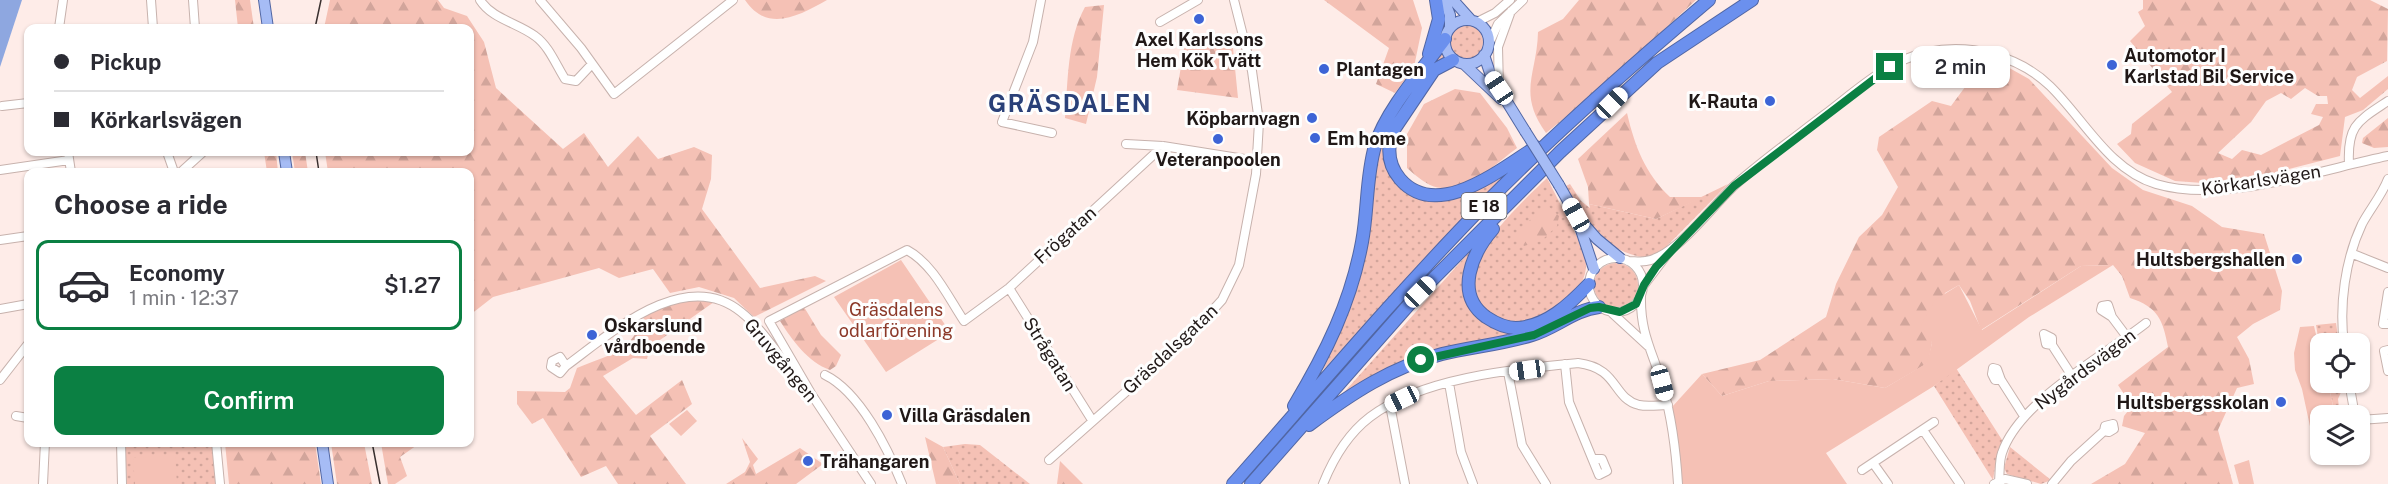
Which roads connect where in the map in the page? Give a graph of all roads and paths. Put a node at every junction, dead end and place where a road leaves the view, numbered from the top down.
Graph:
1 (63, 0) edge
2 (151, 0) edge
3 (194, 0) edge
4 (264, 0) edge
5 (480, 0) edge
6 (540, 0) edge
7 (733, 0) edge
8 (1041, 0) edge
9 (1198, 0) edge
10 (1234, 0) edge
11 (1436, 0) edge
12 (1443, 0) edge
13 (1453, 0) edge
14 (1510, 0) edge
15 (1523, 0) edge
16 (1709, 0) edge
17 (1752, 0) edge
18 (1511, 11) junction
19 (1474, 21) junction
20 (1160, 22) dead end
21 (60, 24) edge
22 (153, 24) edge
23 (195, 24) edge
24 (267, 24) edge
25 (1447, 33) junction
26 (1486, 51) junction
27 (1459, 62) junction
28 (592, 64) junction
29 (1424, 67) junction
30 (1499, 88) junction
31 (2388, 101) edge
32 (24, 103) edge
33 (2, 106) dead end
34 (1524, 128) junction
35 (1559, 132) junction
36 (1052, 133) dead end
37 (1126, 144) dead end
38 (1569, 144) junction
39 (1163, 146) junction
40 (69, 156) edge
41 (200, 156) edge
42 (2388, 156) edge
43 (1257, 161) junction
44 (2349, 164) junction
45 (190, 168) edge
46 (0, 170) edge
47 (2388, 179) edge
48 (1576, 215) junction
49 (24, 237) edge
50 (0, 240) edge
51 (1676, 245) junction
52 (2353, 254) junction
53 (1624, 259) junction
54 (2388, 268) edge
55 (1594, 269) junction
56 (1589, 284) junction
57 (1644, 285) junction
58 (1009, 288) junction
59 (2388, 292) edge
60 (1641, 296) junction
61 (24, 305) edge
62 (2387, 307) edge
63 (0, 309) edge
64 (1605, 309) junction
65 (2112, 317) dead end
66 (2146, 323) dead end
67 (2388, 324) edge
68 (2343, 333) edge
69 (2127, 338) junction
70 (2052, 345) dead end
71 (1649, 348) junction
72 (24, 349) edge
73 (2388, 350) edge
74 (1565, 364) junction
75 (566, 366) dead end
76 (2388, 371) edge
77 (1508, 372) junction
78 (825, 375) dead end
79 (2072, 376) junction
80 (0, 380) edge
81 (2001, 380) dead end
82 (1449, 383) junction
83 (812, 395) junction
84 (1390, 405) junction
85 (1668, 405) junction
86 (16, 416) dead end
87 (2024, 416) junction
88 (24, 417) edge
89 (2388, 418) edge
90 (2370, 419) edge
91 (1092, 420) junction
92 (1934, 422) dead end
93 (1923, 430) junction
94 (2104, 432) dead end
95 (1278, 433) junction
96 (1289, 440) junction
97 (45, 447) edge
98 (121, 447) edge
99 (216, 447) edge
100 (323, 447) edge
101 (1593, 459) dead end
102 (1049, 460) dead end
103 (1874, 463) junction
104 (1862, 470) dead end
105 (1996, 482) edge
106 (43, 484) edge
107 (122, 484) edge
108 (220, 484) edge
109 (328, 484) edge
110 (871, 484) edge
111 (902, 484) edge
112 (1233, 484) edge
113 (1251, 484) edge
114 (1323, 484) edge
115 (1405, 484) edge
116 (1473, 484) edge
117 (1546, 484) edge
118 (1678, 484) edge
119 (1888, 484) edge
120 (1959, 484) edge
121 (2027, 484) edge
122 (2052, 484) edge

1 - 21 street
2 - 22 street
3 - 23 street
4 - 24 main road
5 - 28 street
6 - 28 street
7 - 28 street
8 - 36 street
9 - 20 street
10 - 43 street, Gräsdalsgatan
11 - 29 highway
12 - 25 main road
13 - 19 main road
14 - 19 street
15 - 18 street
16 - 35 highway, E 18
17 - 38 highway, E 18
18 - 26 street
18 - 30 street
19 - 25 main road
19 - 26 main road
25 - 27 main road
25 - 29 highway
26 - 27 main road
26 - 30 main road
27 - 34 main road
27 - 35 highway
29 - 95 highway
30 - 34 main road
31 - 44 street
32 - 33 street
34 - 48 main road, bridge
35 - 95 highway, E 18
37 - 39 street
38 - 56 highway
38 - 96 highway, E 18
39 - 43 street
39 - 58 street, Frögatan
40 - 46 street
41 - 45 street
42 - 44 street, Körkarlsvägen
43 - 91 street, Gräsdalsgatan
44 - 51 street, Körkarlsvägen
47 - 52 street
48 - 53 main road
48 - 55 main road
49 - 50 street
51 - 53 street, Körkarlsvägen
51 - 57 street, Körkarlsvägen
52 - 54 street
52 - 68 street
53 - 55 street
53 - 57 street
55 - 56 street
56 - 64 street
57 - 60 street
58 - 83 street, Frögatan
58 - 91 street, Strågatan
59 - 62 street
60 - 64 street
60 - 71 street
61 - 63 street
62 - 67 street
64 - 71 street
64 - 96 highway
65 - 69 street
66 - 69 street, Nygårdsvägen
69 - 79 street, Nygårdsvägen
70 - 79 street
71 - 85 street
72 - 80 street
73 - 76 street
74 - 77 street
74 - 85 street
74 - 101 street
75 - 83 street, Gruvgången
77 - 82 street
77 - 117 street
78 - 111 street
79 - 87 street, Nygårdsvägen
81 - 87 street
82 - 84 street
82 - 116 street
83 - 110 street, Gruvgången
84 - 114 street
84 - 115 street
85 - 118 street
86 - 88 street
87 - 105 street, Nygårdsvägen
89 - 90 street
91 - 102 street, Gräsdalsgatan
92 - 93 street
93 - 103 street
93 - 120 street
94 - 122 street
95 - 112 highway, E 18
96 - 113 highway, E 18
97 - 106 street
98 - 107 street
99 - 108 street
100 - 109 main road
103 - 104 street
103 - 119 street
105 - 121 street

